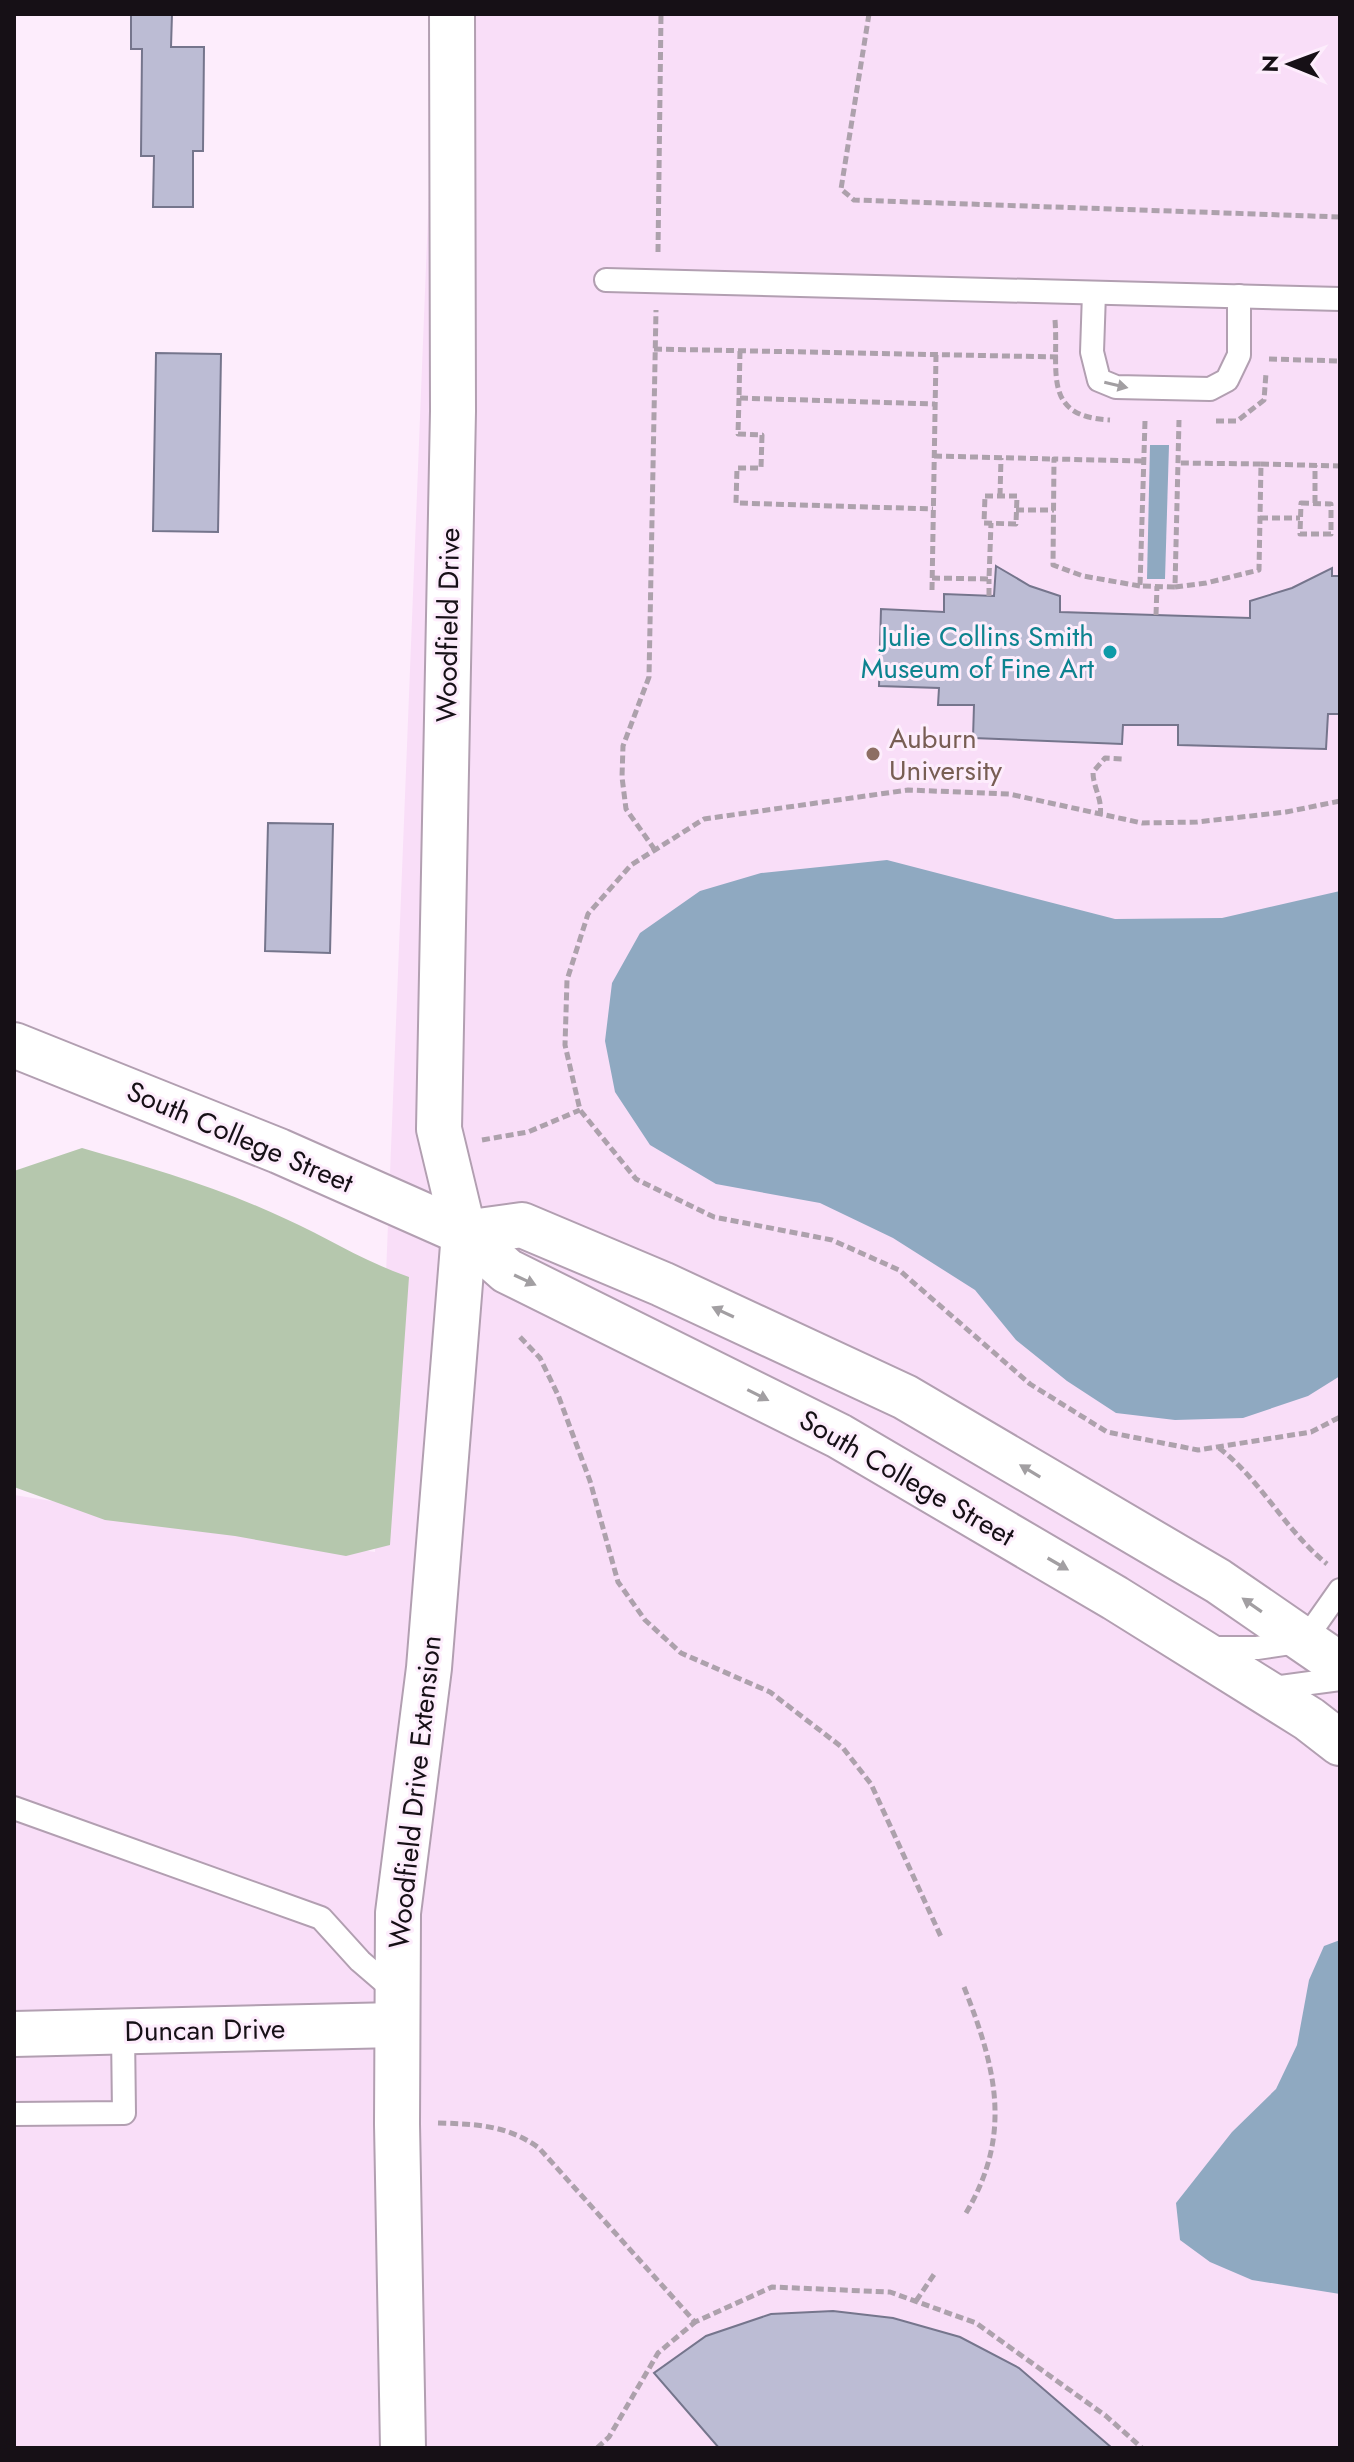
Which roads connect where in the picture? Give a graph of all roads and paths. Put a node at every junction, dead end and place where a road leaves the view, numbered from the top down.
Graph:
1 (452, 14) edge
2 (661, 14) edge
3 (869, 14) edge
4 (1340, 217) edge
5 (606, 280) dead end
6 (658, 281) junction
7 (1094, 293) junction
8 (1239, 296) junction
9 (1340, 299) edge
10 (654, 349) junction
11 (740, 351) junction
12 (936, 355) junction
13 (1058, 357) dead end
14 (1268, 359) dead end
15 (1340, 361) edge
16 (739, 398) junction
17 (935, 404) junction
18 (1179, 420) dead end
19 (1145, 421) dead end
20 (934, 456) junction
21 (1001, 458) junction
22 (1054, 459) junction
23 (1144, 461) junction
24 (1179, 463) junction
25 (1261, 464) junction
26 (1315, 465) junction
27 (1340, 466) edge
28 (1000, 496) junction
29 (1315, 503) junction
30 (933, 509) junction
31 (1016, 510) junction
32 (1054, 510) junction
33 (1260, 518) junction
34 (1300, 518) junction
35 (991, 523) junction
36 (932, 578) junction
37 (989, 579) junction
38 (1140, 586) junction
39 (1157, 586) junction
40 (1175, 587) junction
41 (932, 590) dead end
42 (989, 596) dead end
43 (1156, 615) dead end
44 (1123, 759) dead end
45 (1340, 801) edge
46 (1100, 816) junction
47 (655, 850) junction
48 (14, 1045) edge
49 (580, 1110) junction
50 (482, 1140) dead end
51 (464, 1233) junction
52 (520, 1337) dead end
53 (1340, 1417) edge
54 (1219, 1448) junction
55 (1331, 1567) dead end
56 (1340, 1590) edge
57 (1304, 1641) junction
58 (1195, 1648) junction
59 (1340, 1665) edge
60 (1340, 1679) edge
61 (1262, 1689) junction
62 (1340, 1743) edge
63 (14, 1808) edge
64 (942, 1939) dead end
65 (964, 1987) dead end
66 (396, 2009) junction
67 (123, 2032) junction
68 (14, 2034) edge
69 (14, 2114) edge
70 (424, 2123) dead end
71 (966, 2213) dead end
72 (935, 2273) dead end
73 (916, 2301) junction
74 (695, 2322) junction
75 (403, 2448) edge
76 (597, 2448) edge
77 (1142, 2448) edge

1 - 51 street, Woodfield Drive
2 - 6 path
3 - 4 path
5 - 6 lane
6 - 7 lane
6 - 10 path
7 - 8 lane
7 -> 8 lane
8 - 9 lane
10 - 11 path
10 - 47 path
11 - 12 path
11 - 16 path
12 - 13 path
12 - 17 path
14 - 15 path
16 - 17 path
16 - 30 path
17 - 20 path
18 - 24 path
19 - 23 path
20 - 21 path
20 - 30 path
21 - 22 path
21 - 28 path
22 - 23 path
22 - 32 path
23 - 38 path
24 - 25 path
24 - 40 path
25 - 26 path
25 - 33 path
26 - 27 path
26 - 29 path
28 - 31 path
28 - 35 path
29 - 34 path
29 - 34 path
30 - 36 path
31 - 32 path
31 - 35 path
32 - 38 path
33 - 34 path
33 - 40 path
35 - 37 path
36 - 37 path
36 - 41 path
37 - 42 path
38 - 39 path
39 - 40 path
39 - 43 path
44 - 46 path
45 - 46 path
46 - 47 path
47 - 49 path
48 - 51 street, South College Street
49 - 50 path
49 - 54 path
57 -> 51 street
51 -> 58 street, South College Street
51 - 66 street, Woodfield Drive Extension
52 - 64 path
53 - 54 path
54 - 55 path
56 - 57 lane
57 - 58 lane
57 - 59 street
58 - 61 street, South College Street
60 - 61 lane
61 - 62 street, South College Street
63 - 66 lane
65 - 71 path
66 - 67 street, Duncan Drive
66 - 75 street, Woodfield Drive Extension
67 - 68 street, Duncan Drive
67 - 69 lane
70 - 74 path
72 - 73 path
73 - 74 path
73 - 77 path
74 - 76 path

